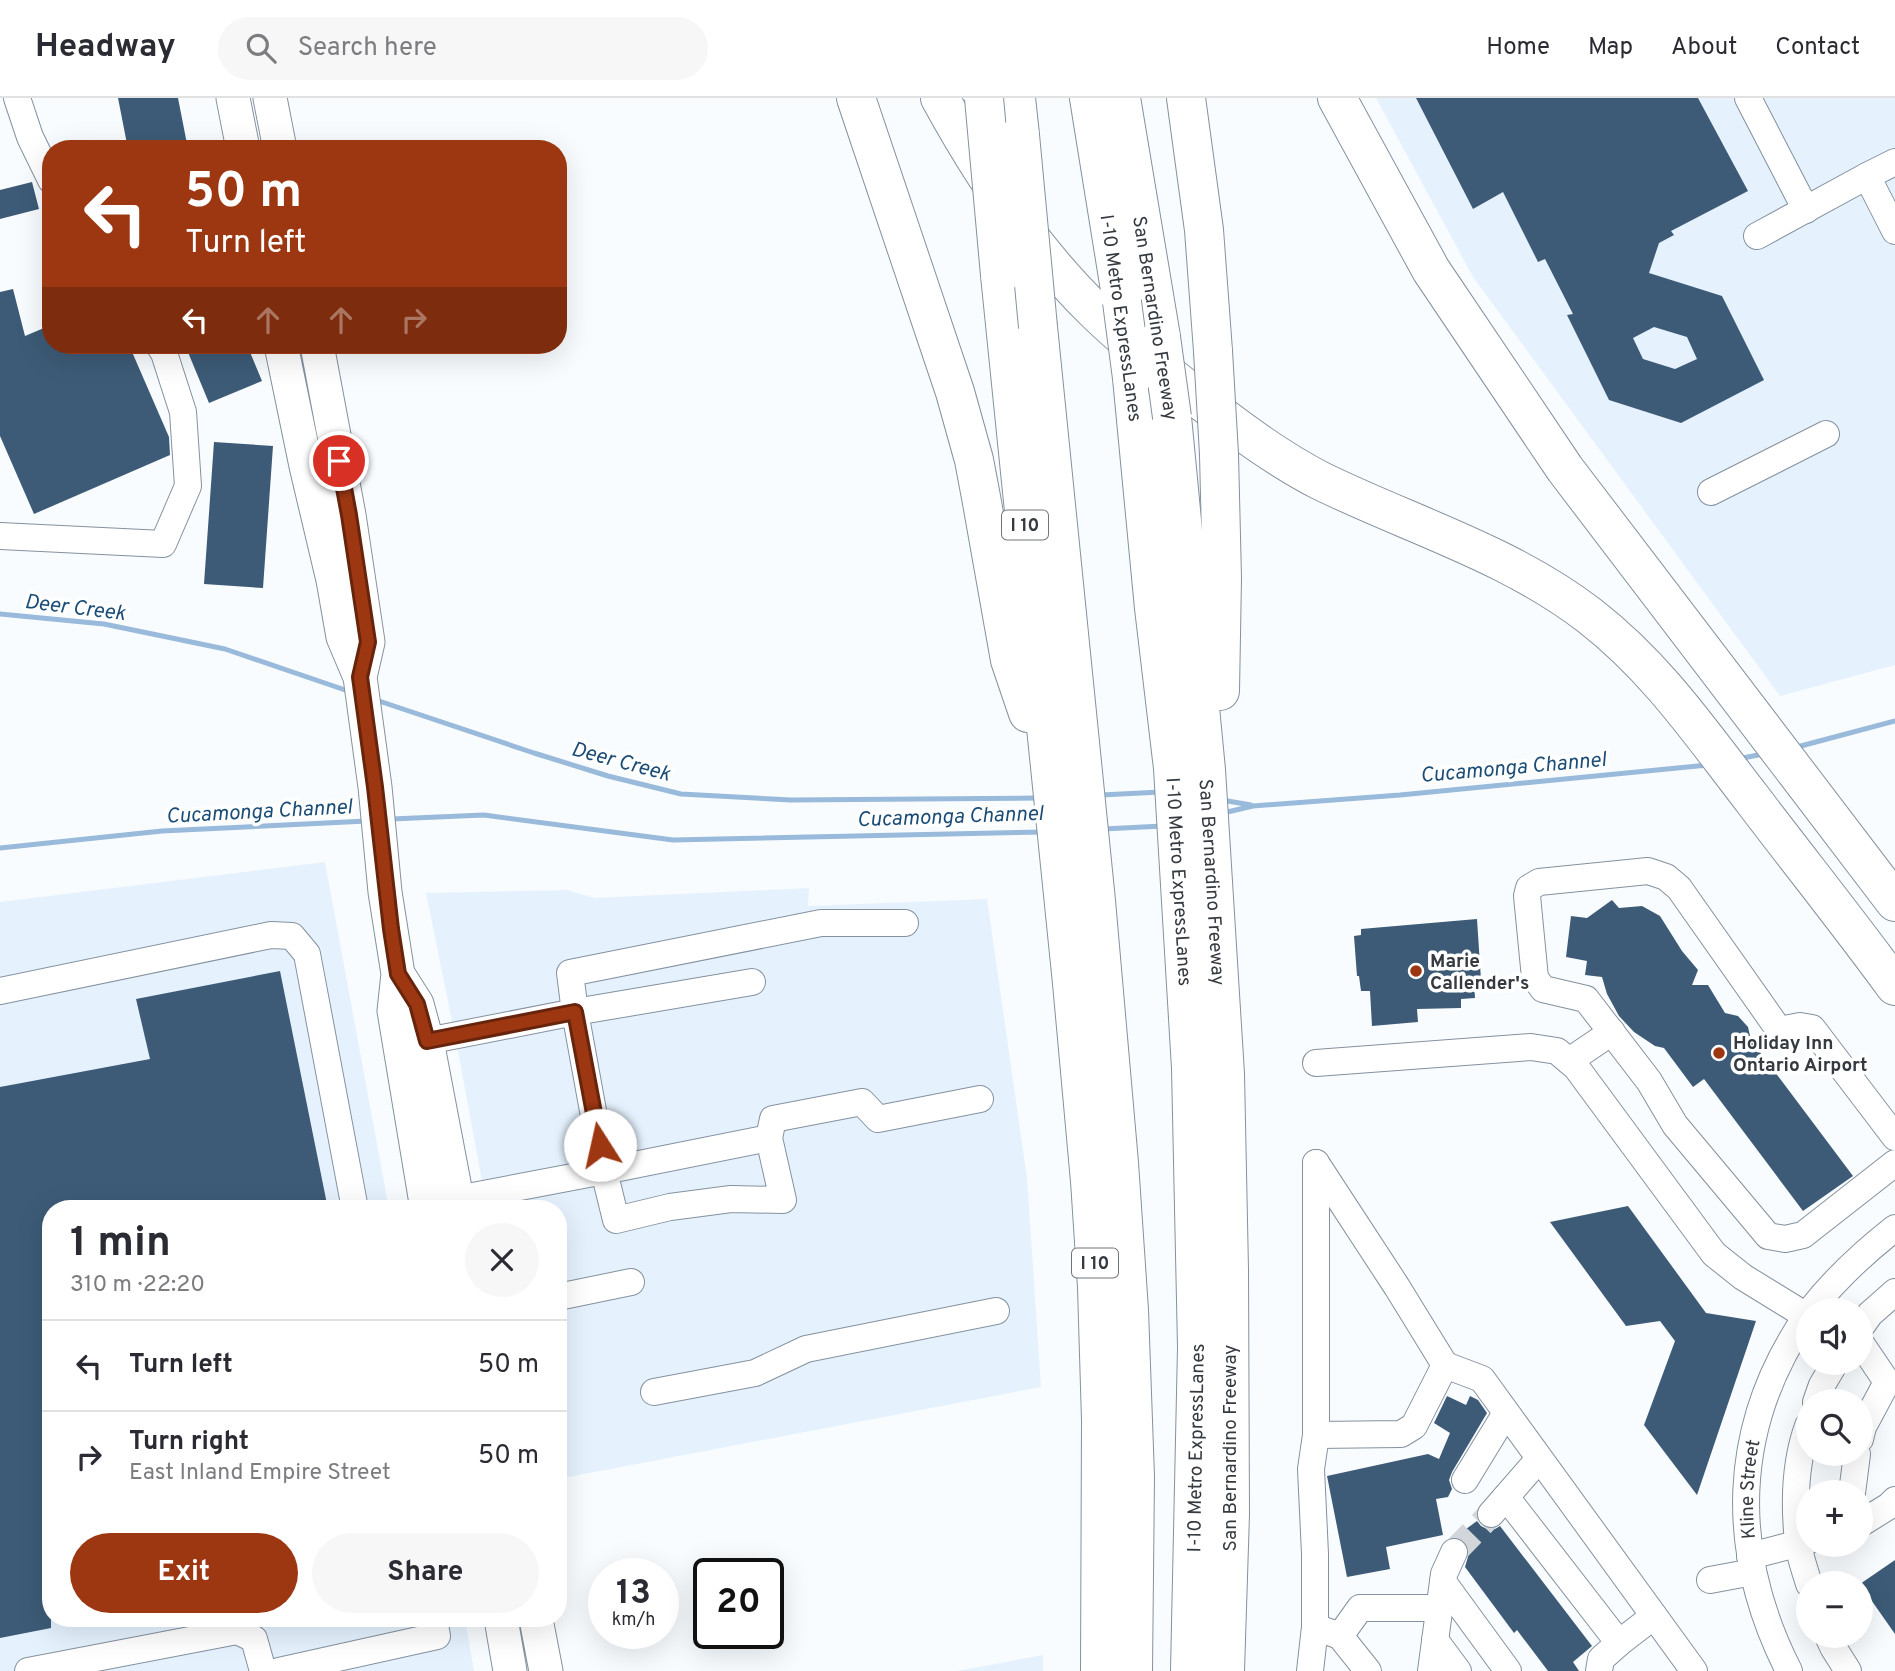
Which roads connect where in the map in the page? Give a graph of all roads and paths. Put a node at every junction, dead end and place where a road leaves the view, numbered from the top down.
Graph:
1 (17, 98) edge
2 (233, 98) edge
3 (270, 98) edge
4 (856, 98) edge
5 (940, 98) edge
6 (984, 98) edge
7 (1089, 98) edge
8 (1121, 98) edge
9 (1186, 98) edge
10 (1337, 98) edge
11 (1748, 98) edge
12 (1018, 116) edge
13 (241, 140) edge
14 (278, 140) edge
15 (42, 162) edge
16 (1895, 162) edge
17 (1867, 176) junction
18 (1805, 210) junction
19 (1895, 231) edge
20 (1757, 236) dead end
21 (164, 354) edge
22 (283, 354) edge
23 (319, 354) edge
24 (1826, 434) dead end
25 (1711, 492) dead end
26 (0, 536) edge
27 (360, 677) junction
28 (1202, 768) junction
29 (1066, 774) junction
30 (1207, 847) junction
31 (1075, 856) junction
32 (1895, 902) edge
33 (905, 923) dead end
34 (661, 956) junction
35 (398, 974) junction
36 (752, 982) dead end
37 (1895, 986) edge
38 (0, 991) edge
39 (668, 996) junction
40 (575, 1012) junction
41 (1612, 1032) junction
42 (427, 1041) junction
43 (1569, 1061) junction
44 (1316, 1063) dead end
45 (980, 1099) dead end
46 (1895, 1137) edge
47 (769, 1138) junction
48 (1895, 1163) edge
49 (604, 1171) junction
50 (353, 1200) edge
51 (446, 1200) edge
52 (447, 1200) edge
53 (475, 1200) edge
54 (1895, 1228) edge
55 (631, 1282) dead end
56 (1895, 1292) edge
57 (567, 1295) edge
58 (1820, 1298) edge
59 (1796, 1307) edge
60 (996, 1311) dead end
61 (1873, 1311) edge
62 (1796, 1333) edge
63 (1873, 1361) edge
64 (1445, 1365) junction
65 (1891, 1388) edge
66 (654, 1392) dead end
67 (1506, 1413) junction
68 (1873, 1413) edge
69 (1315, 1435) junction
70 (1539, 1459) junction
71 (1465, 1480) dead end
72 (1895, 1500) edge
73 (1873, 1516) edge
74 (1796, 1545) edge
75 (1454, 1552) tunnel mouth
76 (1752, 1564) junction
77 (1710, 1580) dead end
78 (1441, 1595) junction
79 (1654, 1616) junction
80 (435, 1627) edge
81 (502, 1627) edge
82 (538, 1627) edge
83 (1327, 1631) junction
84 (1435, 1640) junction
85 (1619, 1643) junction
86 (1834, 1648) edge
87 (322, 1666) edge
88 (1688, 1669) edge
89 (28, 1671) edge
90 (263, 1671) edge
91 (279, 1671) edge
92 (510, 1671) edge
93 (546, 1671) edge
94 (1100, 1671) edge
95 (1133, 1671) edge
96 (1190, 1671) edge
97 (1225, 1671) edge
98 (1310, 1671) edge
99 (1368, 1671) edge
100 (1431, 1671) edge
101 (1458, 1671) edge
102 (1508, 1671) edge
103 (1599, 1671) edge
104 (1789, 1671) edge
105 (1848, 1671) edge

1 - 15 street
2 - 13 main road
3 - 14 main road
4 - 29 highway
5 - 37 highway
6 - 29 highway, I 10, bridge
7 - 28 highway, I-10 Metro ExpressLanes, bridge
8 - 28 highway, San Bernardino Freeway, bridge
9 - 28 highway, bridge
10 - 32 highway
11 - 18 street
12 - 29 highway, bridge
16 - 17 street
17 - 18 street
17 - 19 street
18 - 20 street
21 - 26 street
22 - 27 main road
23 - 27 main road
24 - 25 street
27 - 35 main road
28 - 30 highway, San Bernardino Freeway
29 - 31 highway, I 10
30 - 96 highway, I-10 Metro ExpressLanes
30 - 97 highway, San Bernardino Freeway
31 - 94 highway, I 10
31 - 95 highway
33 - 34 street
34 - 39 street
34 - 40 street
35 - 42 main road
35 - 51 main road
36 - 39 street
38 - 50 street
39 - 40 street
40 - 42 street
40 - 49 street
41 - 43 street
41 - 46 street
41 - 48 street
42 - 52 main road
43 - 44 street
43 - 59 street
45 - 47 street
47 - 49 street
47 - 49 street
49 - 53 street
54 - 58 street, Kline Street
55 - 57 street
56 - 61 street
60 - 66 street
62 - 76 street, Kline Street
63 - 65 street
64 - 67 street
64 - 69 street
64 - 69 street
65 - 68 street
67 - 70 street
67 - 71 street
69 - 83 street
70 - 79 street
70 - 85 street
72 - 73 street
74 - 76 street
75 - 78 street
76 - 77 street
76 - 104 street, Kline Street
78 - 83 street
78 - 84 street
78 - 102 street
79 - 85 street
79 - 88 street
80 - 87 street
81 - 92 main road
82 - 93 main road
83 - 98 street
83 - 99 street
84 - 100 street
84 - 101 street
85 - 103 street
86 - 105 street
87 - 91 street
89 - 90 street

